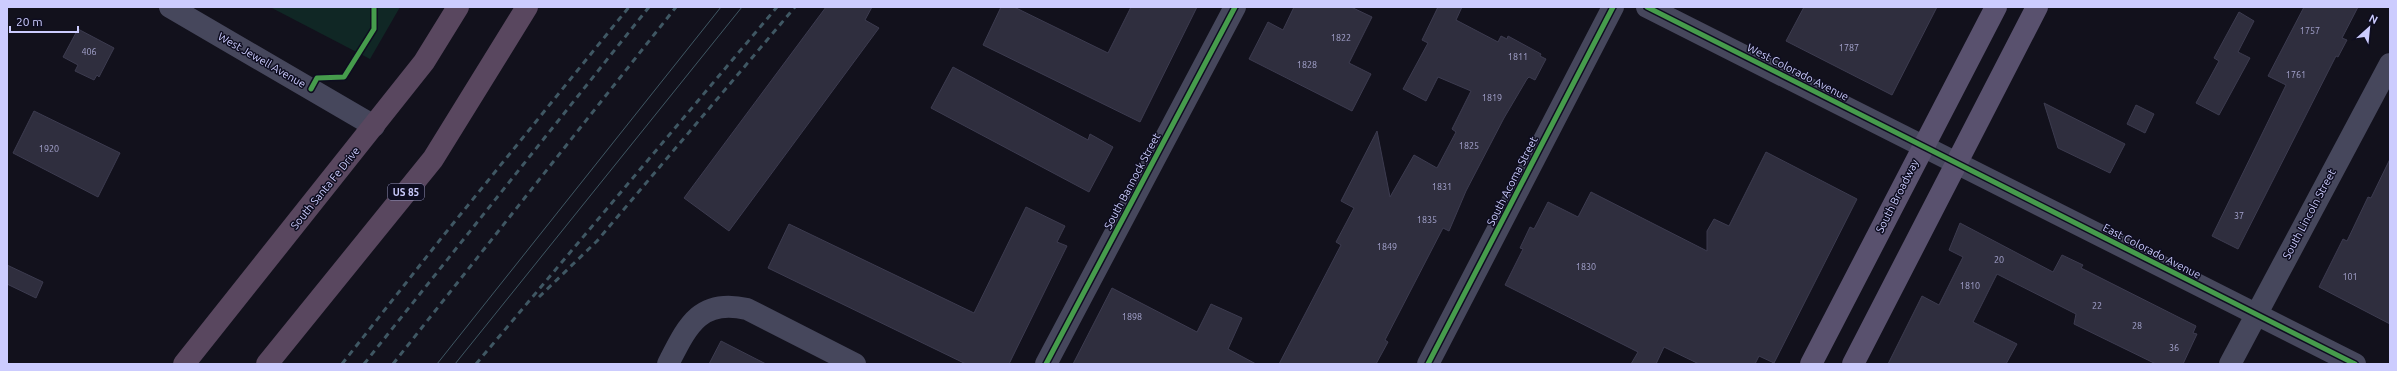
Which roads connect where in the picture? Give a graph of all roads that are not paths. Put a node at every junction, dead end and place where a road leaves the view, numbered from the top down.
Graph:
1 (170, 7) edge
2 (458, 7) edge
3 (527, 7) edge
4 (1235, 7) edge
5 (1614, 7) edge
6 (1647, 7) edge
7 (1996, 7) edge
8 (2037, 7) edge
9 (2390, 64) edge
10 (374, 126) junction
11 (1939, 155) junction
12 (2255, 314) junction
13 (184, 364) edge
14 (267, 364) edge
15 (668, 364) edge
16 (855, 364) edge
17 (1046, 364) edge
18 (1428, 364) edge
19 (1811, 364) edge
20 (1853, 364) edge
21 (2230, 364) edge
22 (2355, 364) edge

1 - 10 street, West Jewell Avenue
2 - 10 highway, South Santa Fe Drive
3 - 14 highway, US 85
4 - 17 street, South Bannock Street
5 - 18 street, South Acoma Street
6 - 11 street, West Colorado Avenue
7 - 11 main road, South Broadway
8 - 11 main road, South Broadway
9 - 12 street, South Lincoln Street
10 - 13 highway, South Santa Fe Drive
11 - 12 street, East Colorado Avenue
11 - 19 main road, South Broadway
11 - 20 main road, South Broadway
12 - 21 street, South Lincoln Street
12 - 22 street, East Colorado Avenue
15 - 16 street

